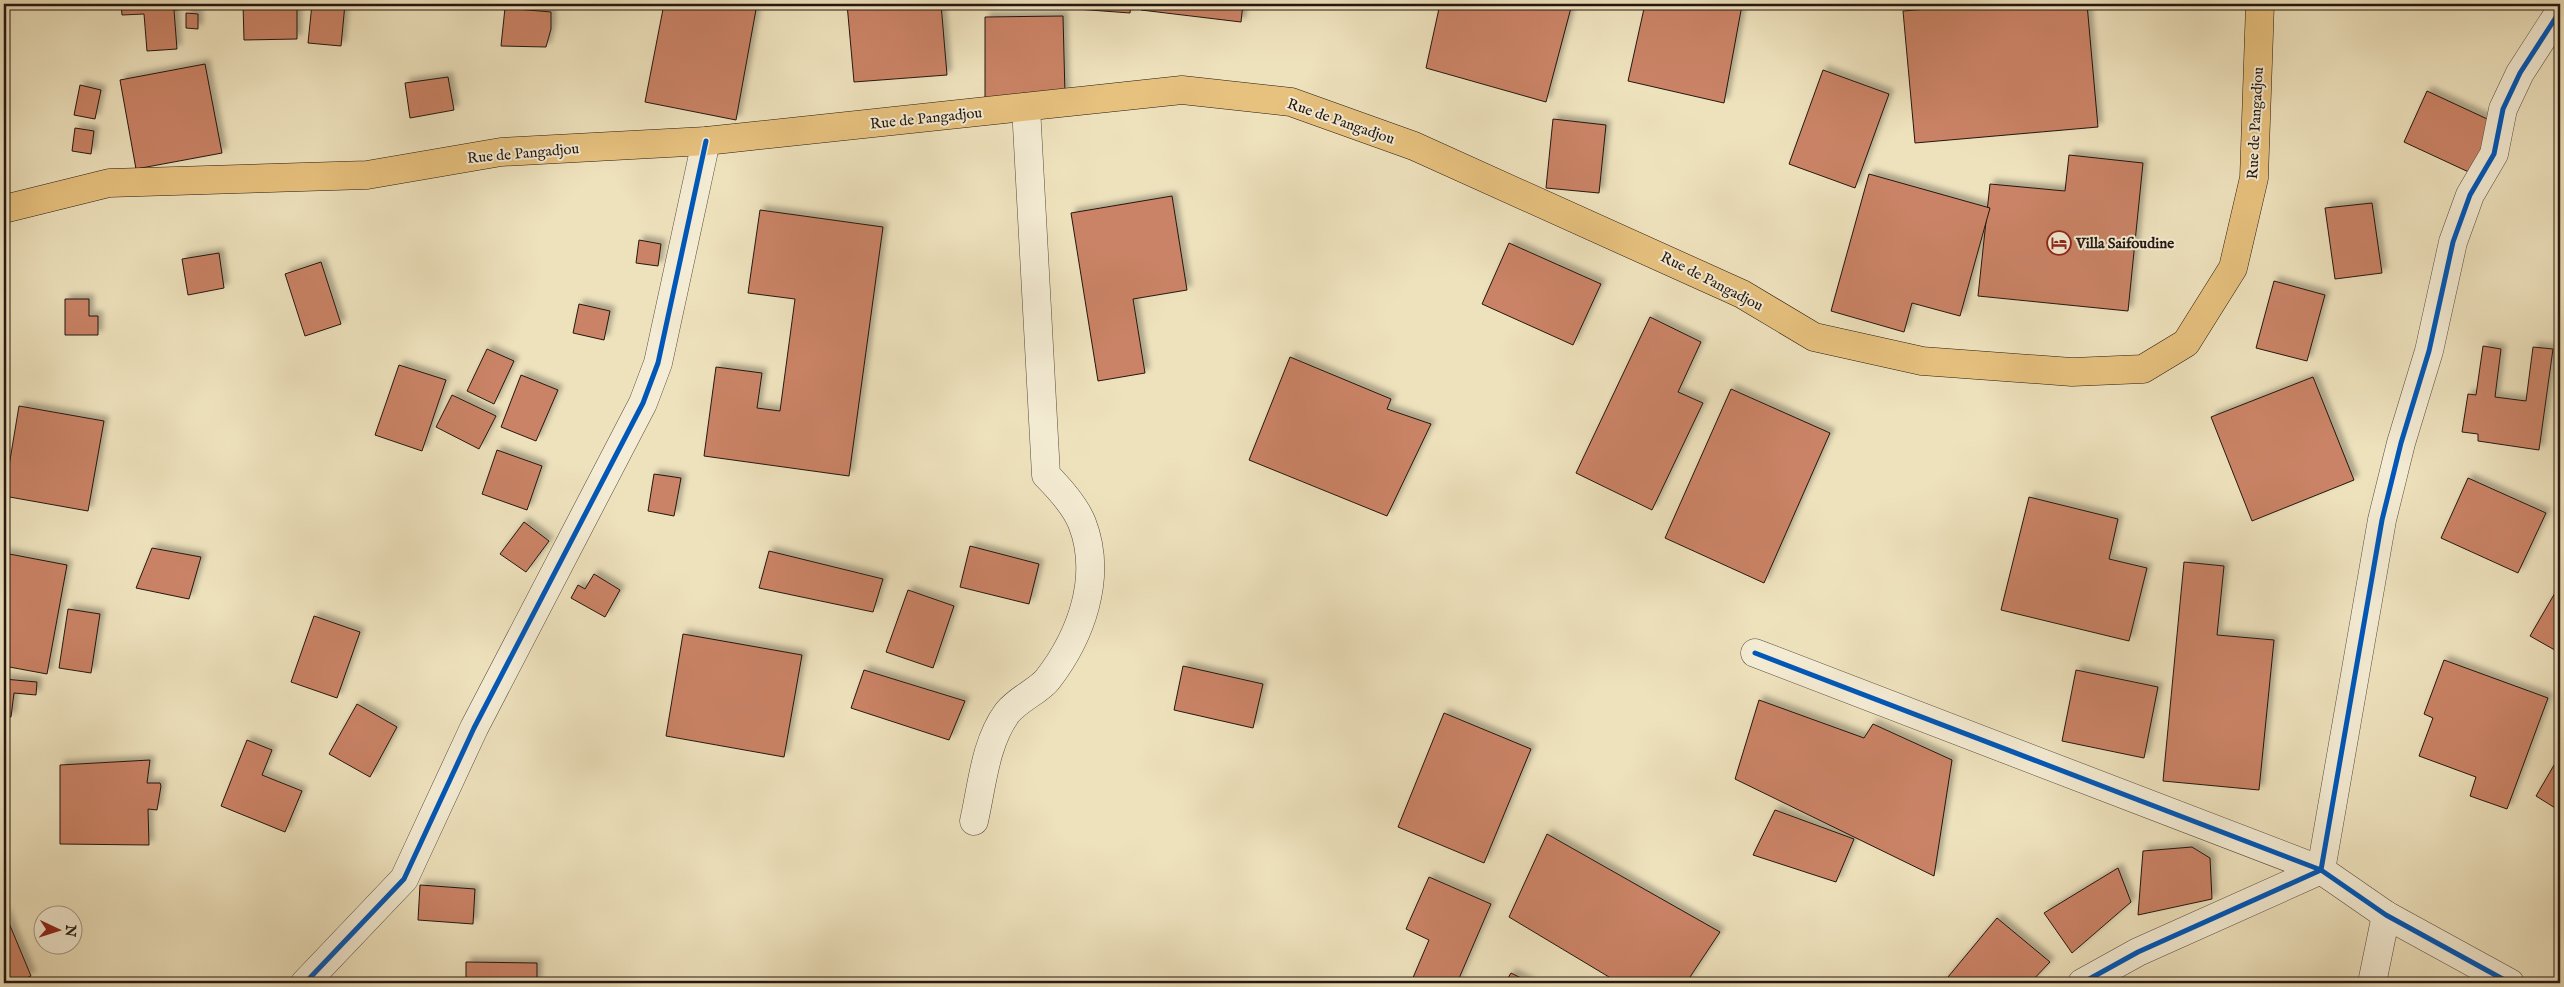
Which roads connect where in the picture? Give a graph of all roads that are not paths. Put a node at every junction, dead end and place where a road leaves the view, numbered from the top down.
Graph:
1 (2260, 4) edge
2 (2560, 11) edge
3 (1026, 107) junction
4 (706, 141) junction
5 (4, 210) edge
6 (1755, 653) dead end
7 (974, 821) dead end
8 (2321, 870) junction
9 (2386, 914) junction
10 (305, 983) edge
11 (2082, 983) edge
12 (2372, 983) edge
13 (2510, 983) edge

1 - 3 main road, Rue de Pangadjou
2 - 8 street
3 - 4 main road, Rue de Pangadjou
3 - 7 street
4 - 5 main road, Rue de Pangadjou
4 - 10 street
6 - 8 street
8 - 9 street
8 - 11 street
9 - 12 street
9 - 13 street

